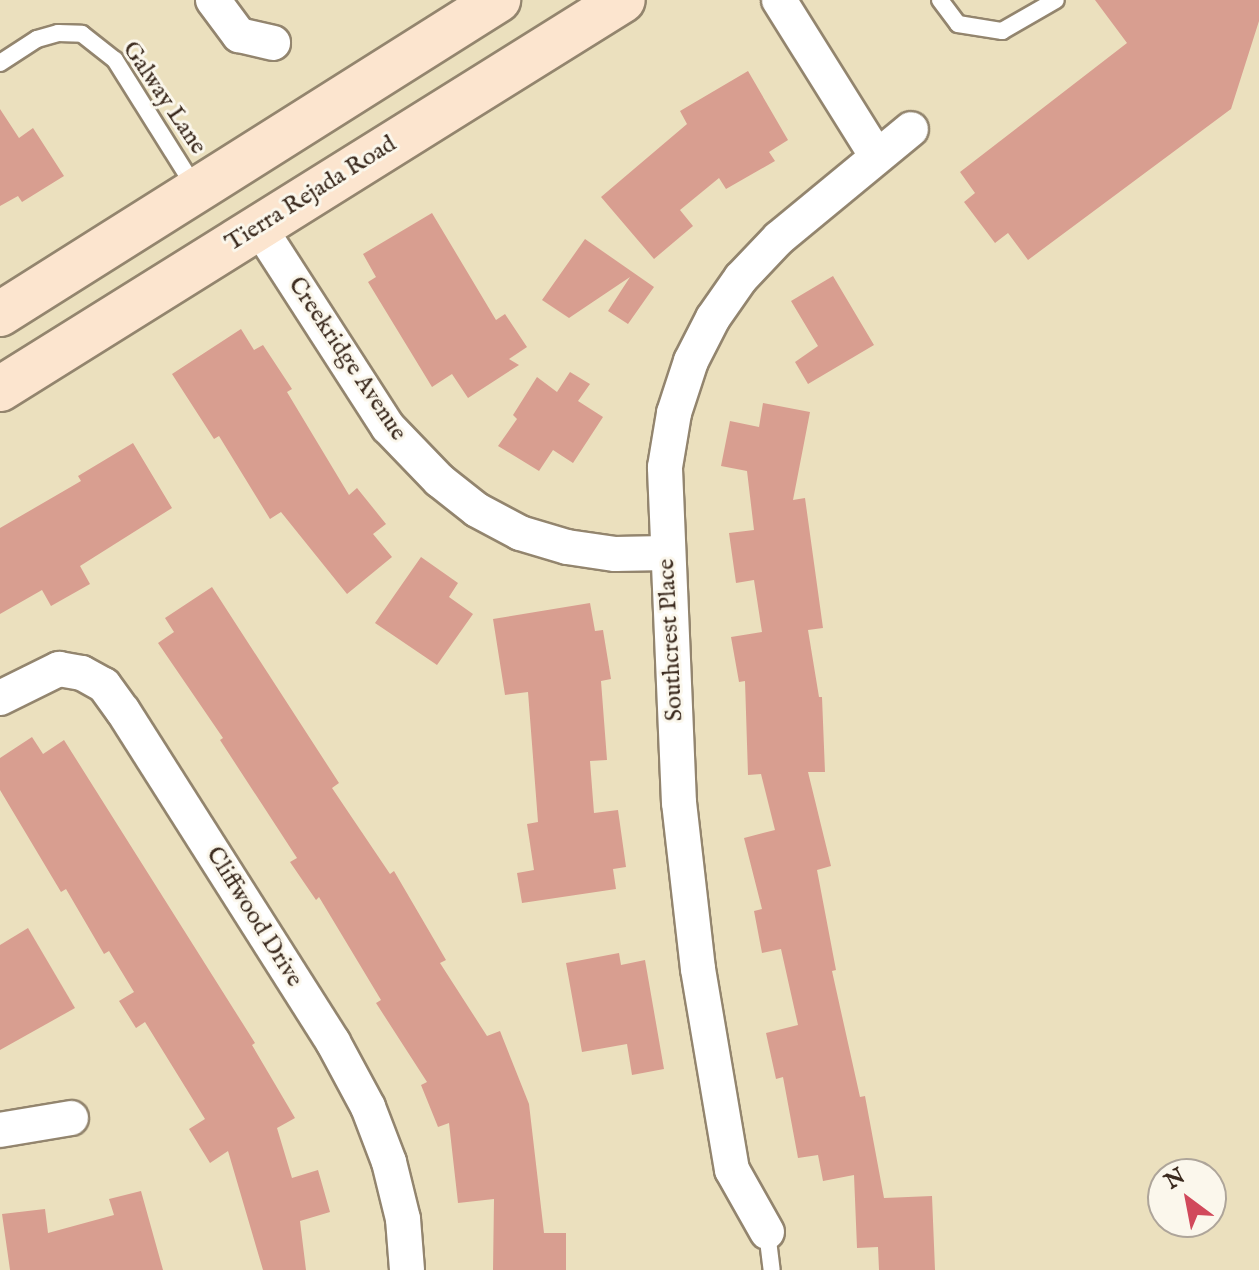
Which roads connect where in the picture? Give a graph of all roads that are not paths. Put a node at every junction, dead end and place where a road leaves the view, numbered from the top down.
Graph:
1 (213, 0) edge
2 (498, 0) edge
3 (623, 0) edge
4 (779, 0) edge
5 (940, 0) edge
6 (1056, 0) edge
7 (273, 43) dead end
8 (0, 63) edge
9 (911, 129) dead end
10 (876, 155) junction
11 (197, 191) junction
12 (259, 227) junction
13 (0, 314) edge
14 (0, 389) edge
15 (666, 553) junction
16 (0, 698) edge
17 (71, 1118) dead end
18 (0, 1130) edge
19 (767, 1232) joint
20 (407, 1270) edge
21 (772, 1270) edge

1 - 7 street
2 - 11 main road
3 - 12 main road, Tierra Rejada Road
4 - 10 street
5 - 6 lane
8 - 11 lane, Galway Lane
9 - 10 street, Southcrest Place
10 - 15 street, Southcrest Place
11 - 13 main road
12 - 14 main road, Tierra Rejada Road
12 - 15 street, Creekridge Avenue
15 - 19 street, Southcrest Place
16 - 20 street, Cliffwood Drive
17 - 18 street
19 - 21 lane

